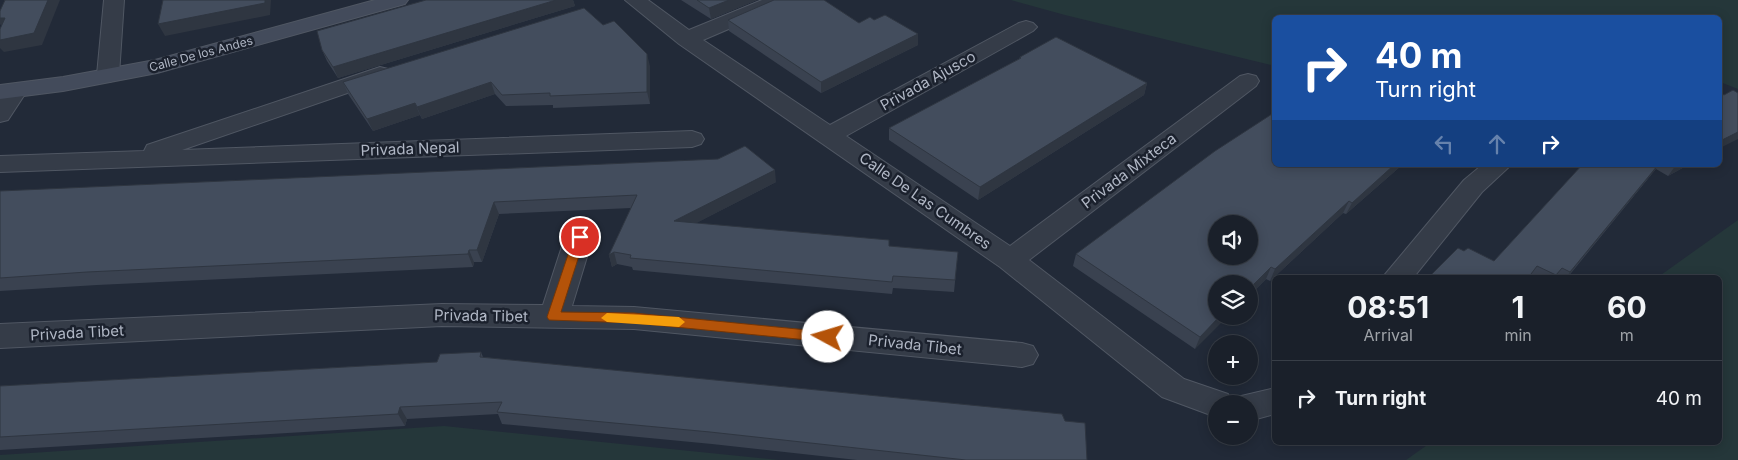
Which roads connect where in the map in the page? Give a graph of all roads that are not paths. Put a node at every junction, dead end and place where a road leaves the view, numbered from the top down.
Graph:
1 (114, 0) edge
2 (398, 0) edge
3 (636, 0) edge
4 (780, 0) edge
5 (1026, 27) dead end
6 (687, 39) junction
7 (402, 67) edge
8 (108, 75) junction
9 (1248, 81) dead end
10 (8, 91) edge
11 (0, 114) edge
12 (830, 135) junction
13 (692, 139) dead end
14 (128, 160) junction
15 (0, 164) edge
16 (1496, 167) edge
17 (580, 237) dead end
18 (1010, 260) junction
19 (1398, 275) edge
20 (554, 317) junction
21 (0, 336) edge
22 (1022, 355) dead end
23 (1208, 402) edge
24 (1272, 402) edge
25 (1258, 404) edge

1 - 8 street
2 - 8 street, Calle De los Andes
3 - 6 street, Calle De Las Cumbres
4 - 6 street
5 - 12 street, Privada Ajusco
6 - 12 street, Calle De Las Cumbres
7 - 14 street, Privada Nepal
8 - 10 street, Calle De los Andes
9 - 18 street, Privada Mixteca
10 - 11 street
12 - 18 street, Calle De Las Cumbres
13 - 14 street, Privada Nepal
14 - 15 street, Privada Nepal
16 - 19 street
17 - 20 street
18 - 23 street, Calle De Las Cumbres
20 - 21 street, Privada Tibet
20 - 22 street, Privada Tibet
24 - 25 street

